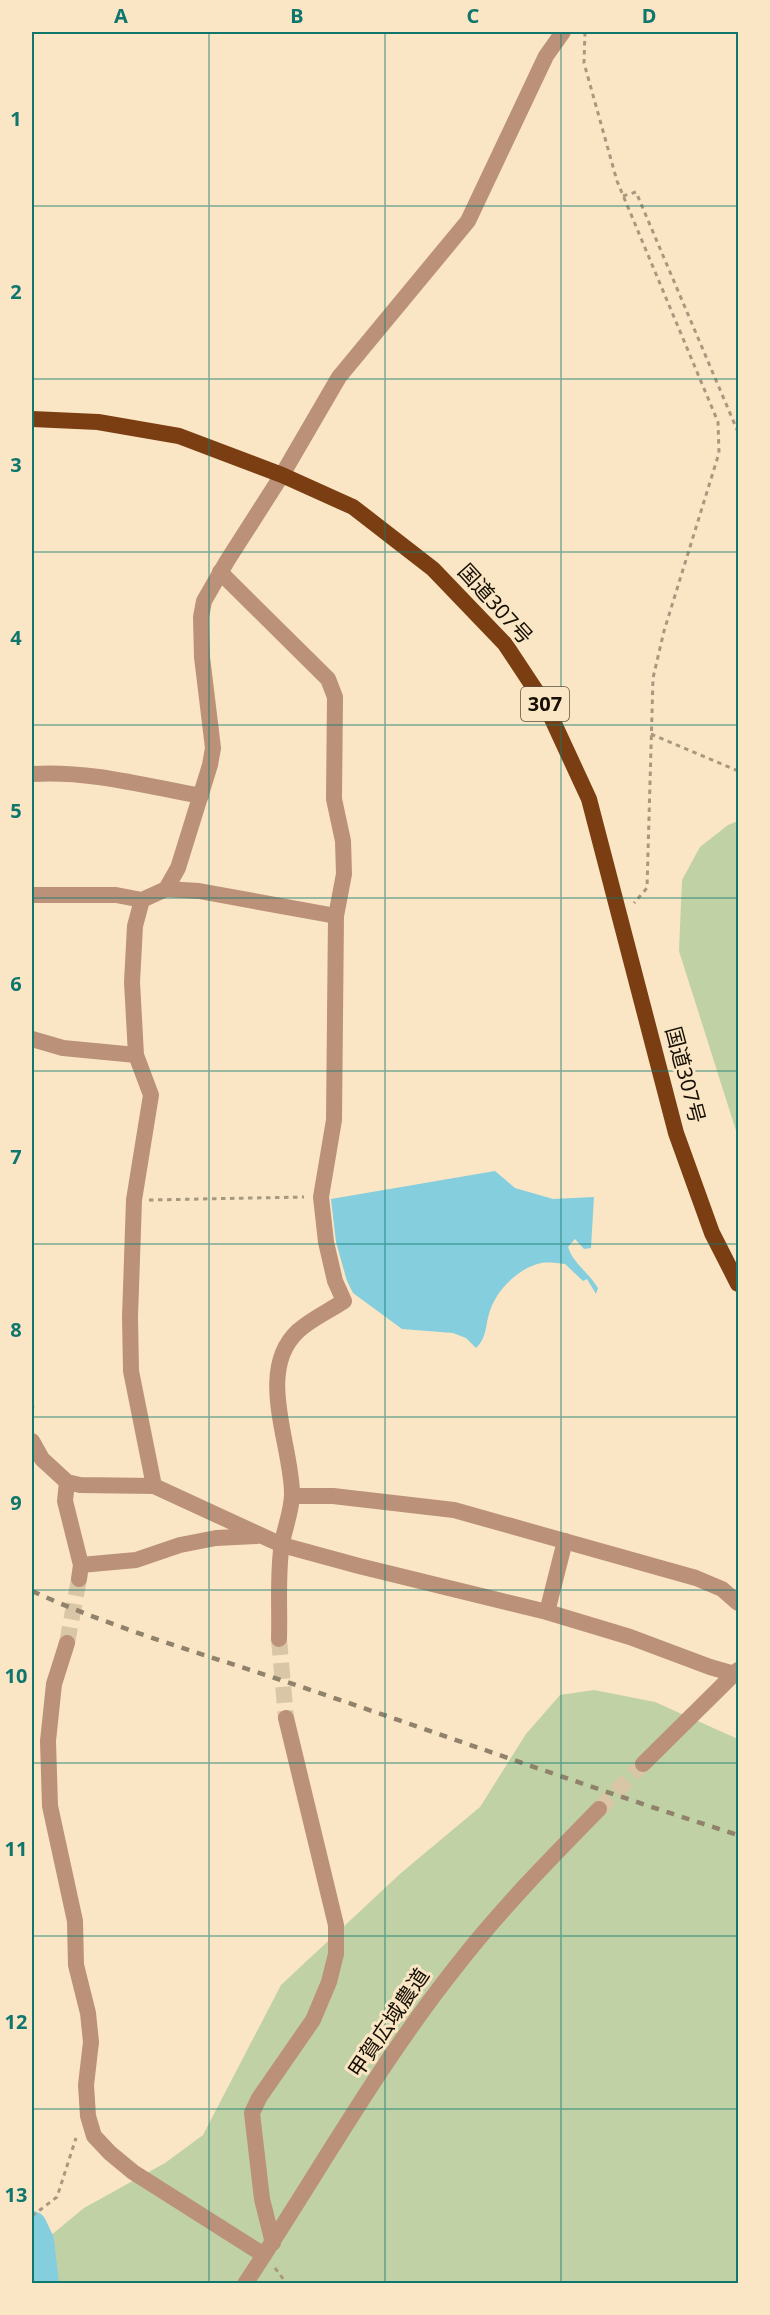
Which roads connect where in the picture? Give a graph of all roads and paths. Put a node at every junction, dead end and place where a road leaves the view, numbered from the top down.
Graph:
1 (563, 32) edge
2 (585, 32) edge
3 (623, 196) junction
4 (32, 419) edge
5 (738, 432) edge
6 (282, 476) junction
7 (220, 572) junction
8 (651, 734) junction
9 (738, 771) edge
10 (32, 774) edge
11 (201, 796) junction
12 (166, 889) junction
13 (32, 895) edge
14 (142, 900) junction
15 (336, 916) junction
16 (621, 918) junction
17 (32, 1039) edge
18 (136, 1055) junction
19 (321, 1197) junction
20 (134, 1200) junction
21 (738, 1284) edge
22 (32, 1403) edge
23 (32, 1414) edge
24 (32, 1441) edge
25 (67, 1482) junction
26 (154, 1486) junction
27 (292, 1496) junction
28 (261, 1536) junction
29 (565, 1541) junction
30 (282, 1545) junction
31 (738, 1604) edge
32 (547, 1612) junction
33 (279, 1639) tunnel mouth
34 (67, 1643) tunnel mouth
35 (737, 1673) edge
36 (286, 1718) tunnel mouth
37 (643, 1764) tunnel mouth
38 (599, 1809) tunnel mouth
39 (89, 2119) junction
40 (32, 2215) edge
41 (268, 2249) junction
42 (246, 2283) edge

1 - 6 street
2 - 3 path
3 - 5 path
3 - 8 path
4 - 6 highway, 国道307号 / 307
6 - 7 street
6 - 16 highway, 国道307号 / 307
7 - 11 street
7 - 15 street
8 - 9 path
8 - 16 path
10 - 11 street
11 - 12 street
12 - 14 street
12 - 15 street
13 - 14 street
14 - 18 street
15 - 19 street
16 - 21 highway, 国道307号 / 307
17 - 18 street
18 - 20 street
19 - 20 path
19 - 27 street
20 - 26 street
22 - 23 path
24 - 25 street
25 - 26 street
25 - 28 street
26 - 28 street
27 - 29 street
27 - 30 street
28 - 30 street
29 - 31 street
29 - 32 street
30 - 32 street
30 - 33 street
32 - 35 street
34 - 39 street
35 - 37 street
36 - 41 street
38 - 41 street, 甲賀広域農道
39 - 40 path
39 - 41 street
41 - 42 street, 甲賀広域農道

